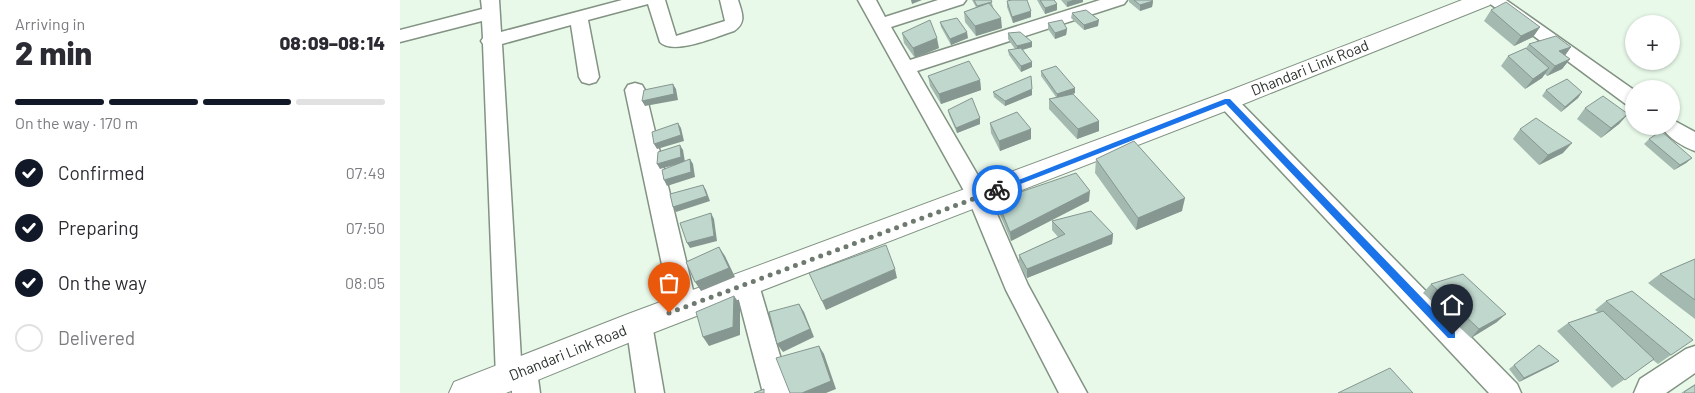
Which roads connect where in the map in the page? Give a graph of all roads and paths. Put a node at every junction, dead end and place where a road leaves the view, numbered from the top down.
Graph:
1 (643, 0) edge
2 (656, 0) edge
3 (729, 0) edge
4 (867, 0) edge
5 (957, 0) edge
6 (1118, 0) edge
7 (1482, 0) edge
8 (1494, 0) edge
9 (490, 6) edge
10 (579, 18) junction
11 (880, 24) junction
12 (400, 36) edge
13 (490, 41) junction
14 (904, 68) junction
15 (589, 77) dead end
16 (635, 90) dead end
17 (1625, 94) edge
18 (1227, 101) junction
19 (1680, 132) edge
20 (1695, 143) edge
21 (979, 197) junction
22 (747, 285) junction
23 (684, 308) junction
24 (639, 324) junction
25 (1695, 358) edge
26 (520, 380) edge
27 (466, 393) edge
28 (650, 393) edge
29 (777, 393) edge
30 (1073, 393) edge
31 (1507, 393) edge
32 (1648, 393) edge

1 - 10 street
2 - 3 street
4 - 11 street
5 - 11 street
6 - 14 street
7 - 18 street, Dhandari Link Road
8 - 17 street
9 - 12 street
9 - 13 street
10 - 13 street
10 - 15 street
11 - 14 street
13 - 26 street
14 - 21 street
16 - 23 street
18 - 21 street, Dhandari Link Road
18 - 31 street
19 - 20 street
21 - 22 street, Dhandari Link Road
21 - 30 street
22 - 23 street, Dhandari Link Road
22 - 29 street
23 - 24 street, Dhandari Link Road
24 - 26 street, Dhandari Link Road
24 - 28 street
25 - 32 street
26 - 27 street, Dhandari Link Road

